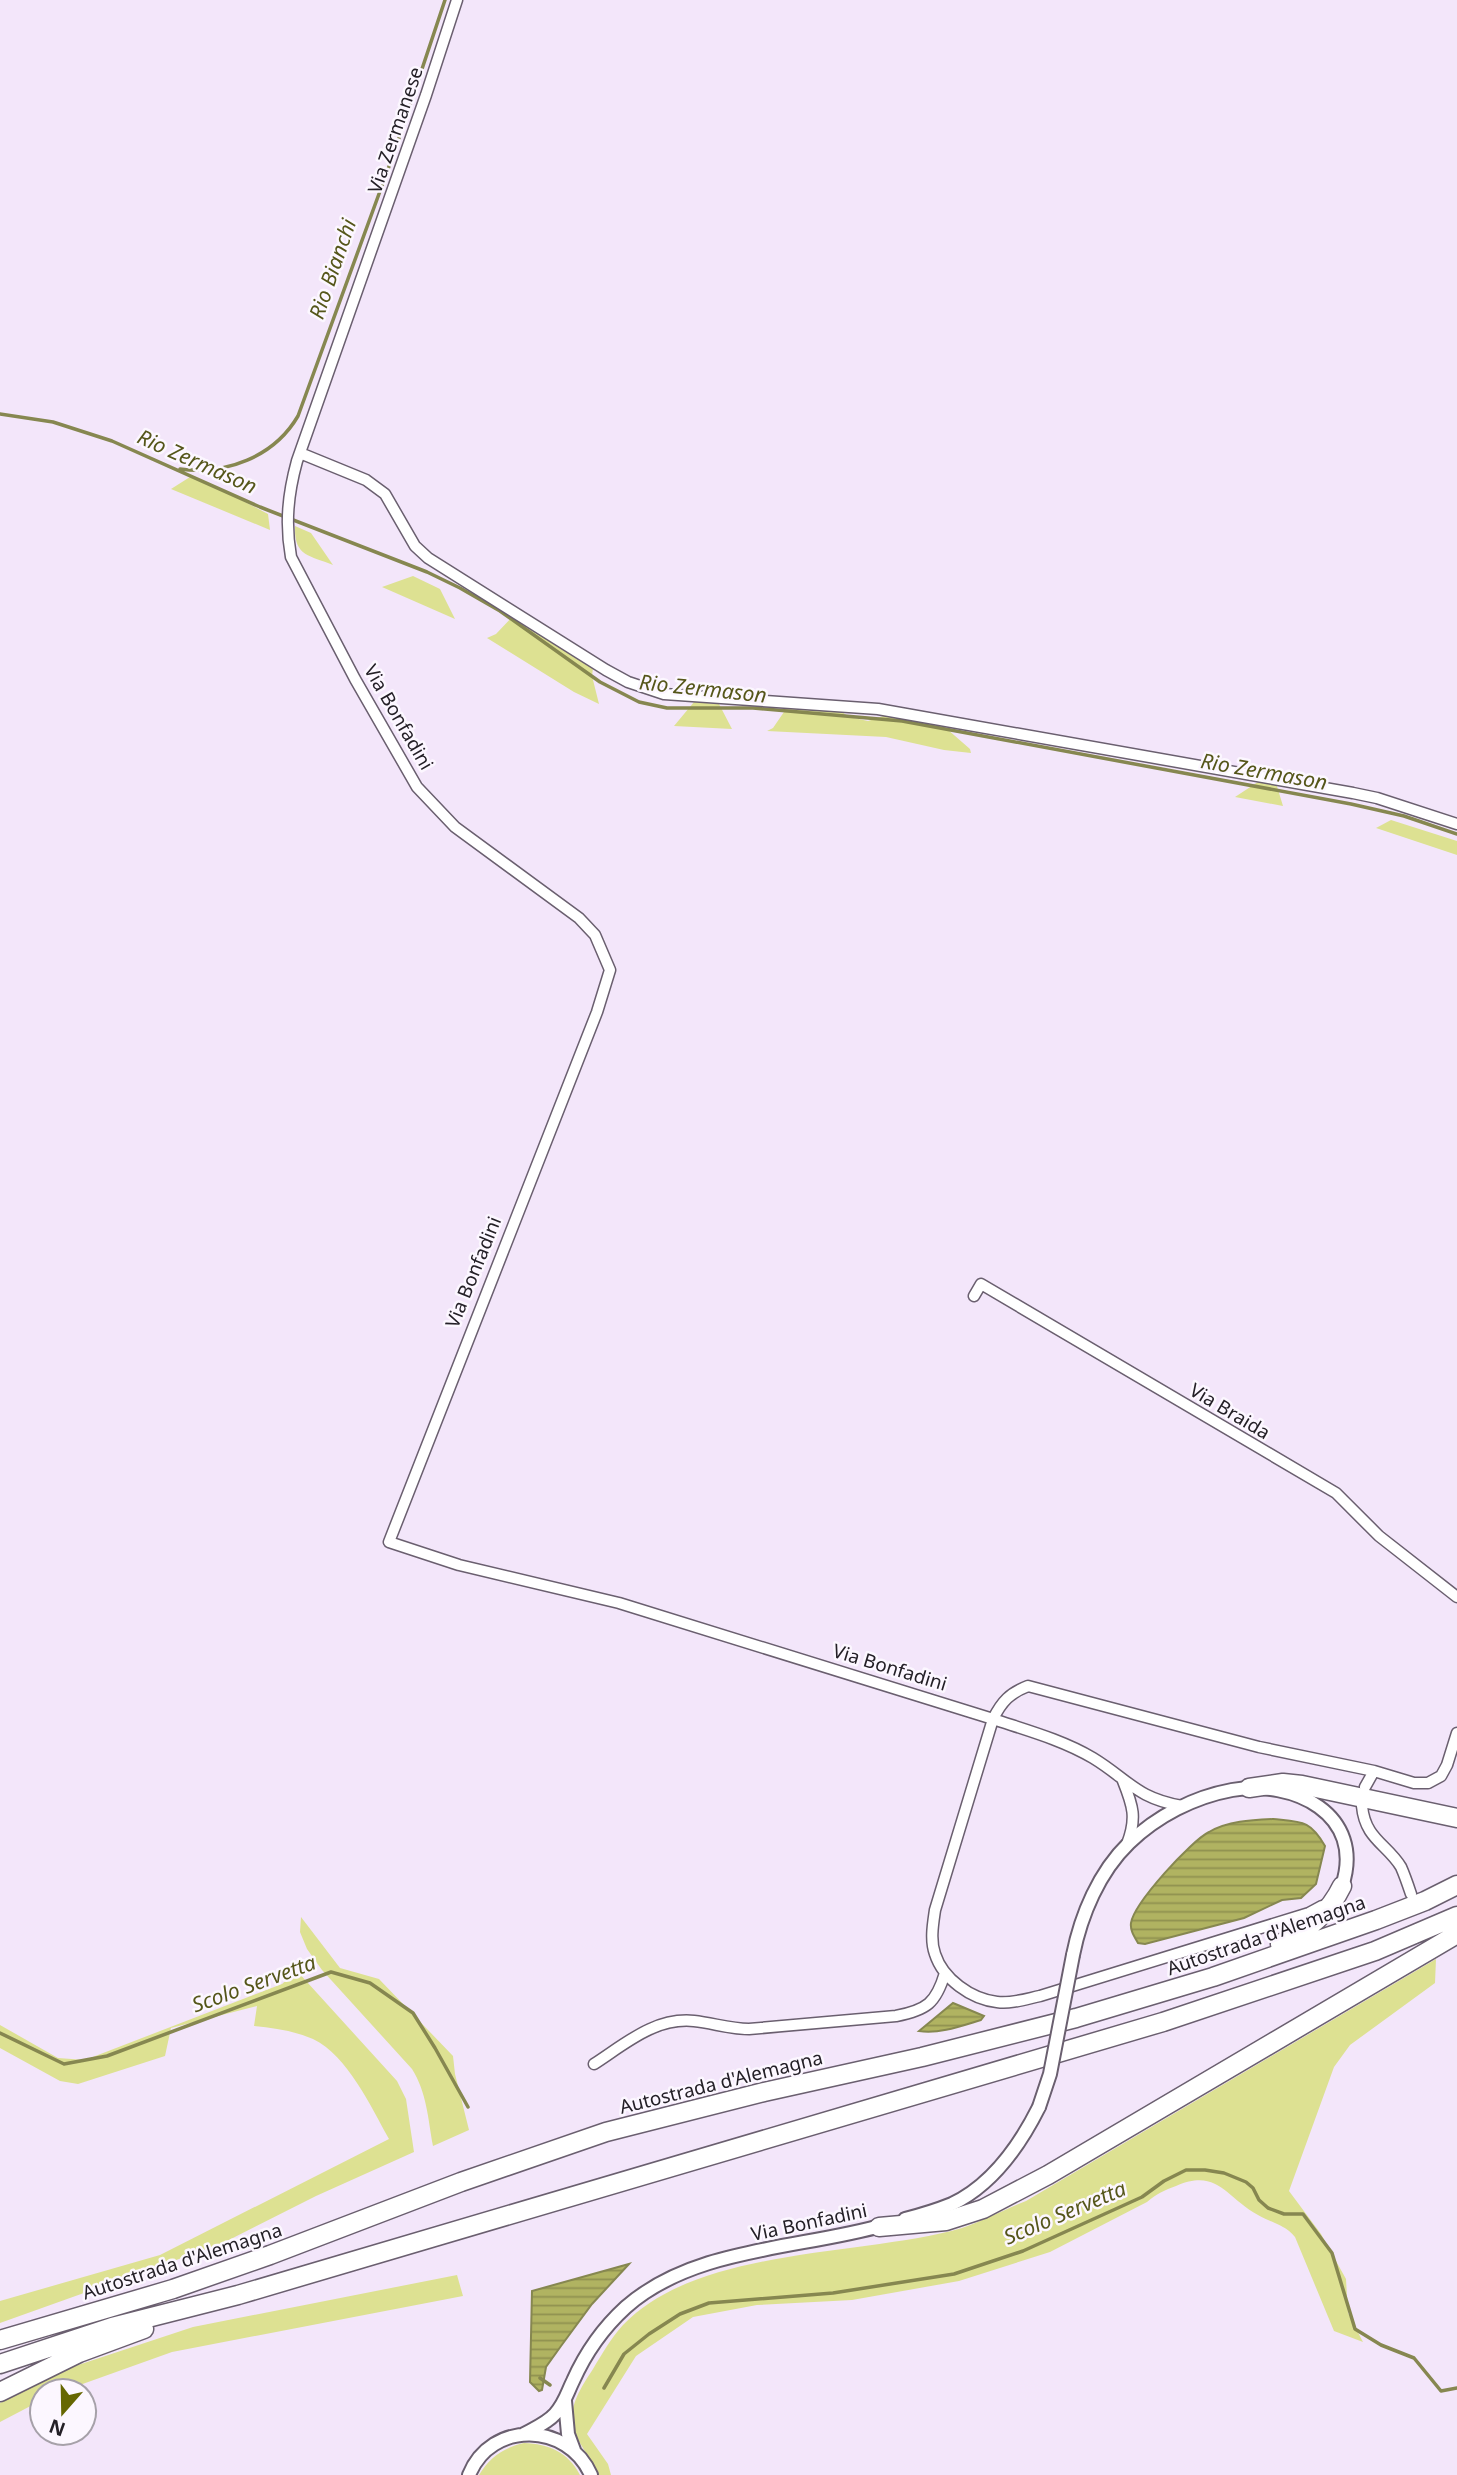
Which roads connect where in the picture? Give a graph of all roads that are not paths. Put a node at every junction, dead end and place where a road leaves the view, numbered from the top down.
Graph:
1 (457, 0) edge
2 (300, 453) junction
3 (287, 510) joint
4 (1457, 824) edge
5 (974, 1296) dead end
6 (1457, 1597) edge
7 (993, 1719) junction
8 (1457, 1733) edge
9 (1374, 1770) junction
10 (1123, 1781) junction
11 (1365, 1787) dead end
12 (1250, 1788) junction
13 (1182, 1806) junction
14 (1362, 1806) dead end
15 (1457, 1818) edge
16 (1127, 1844) junction
17 (1457, 1885) edge
18 (1342, 1886) junction
19 (1411, 1894) dead end
20 (1457, 1916) edge
21 (1457, 1934) edge
22 (945, 1973) junction
23 (1213, 1977) junction
24 (594, 2064) dead end
25 (879, 2227) junction
26 (238, 2295) junction
27 (0, 2340) edge
28 (0, 2364) edge
29 (0, 2392) edge
30 (565, 2401) junction
31 (524, 2434) junction
32 (573, 2450) junction
33 (469, 2475) edge
34 (591, 2475) edge

1 - 2 street, Via Zermanese
2 - 3 street, Via Zermanese
2 - 4 street
3 - 7 street, Via Bonfadini
5 - 6 street, Via Braida
7 - 9 street
7 - 10 street, Via Bonfadini
7 - 22 street
8 - 9 street
9 - 11 street
10 - 13 street, Via Bonfadini
10 - 16 street, Via Bonfadini
12 - 13 main road, Via Bonfadini
12 - 15 highway
12 - 18 main road, Via Bonfadini
13 - 16 main road, Via Bonfadini
14 - 19 street
16 - 25 main road, Via Bonfadini, bridge
17 - 23 highway, Autostrada d'Alemagna
18 - 22 street
18 - 23 highway
20 - 26 highway
21 - 25 highway
22 - 24 street
23 - 27 highway, Autostrada d'Alemagna
25 - 30 main road, Via Bonfadini
26 - 28 highway
26 - 29 highway
30 - 31 main road
30 - 32 main road
31 - 32 main road
31 - 33 main road
32 - 34 main road

